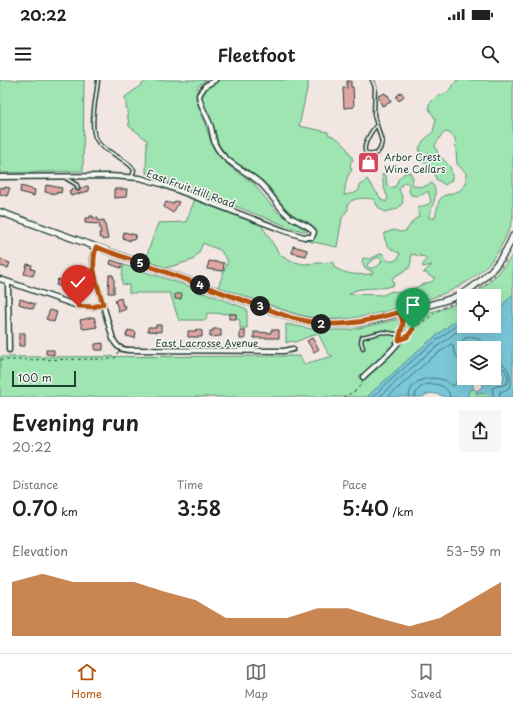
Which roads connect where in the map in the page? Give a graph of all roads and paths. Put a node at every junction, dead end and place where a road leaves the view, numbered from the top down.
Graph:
1 (98, 80) edge
2 (215, 80) edge
3 (372, 80) edge
4 (376, 126) junction
5 (0, 177) edge
6 (63, 177) junction
7 (132, 177) junction
8 (78, 189) dead end
9 (0, 212) edge
10 (513, 236) edge
11 (96, 247) junction
12 (0, 279) edge
13 (8, 282) junction
14 (457, 302) edge
15 (103, 304) junction
16 (400, 312) junction
17 (401, 335) junction
18 (399, 340) junction
19 (363, 348) dead end
20 (120, 349) junction
21 (293, 349) dead end
22 (9, 350) dead end
23 (0, 360) edge
24 (363, 377) joint
25 (343, 397) edge

1 - 7 lane
2 - 7 street, East Fruit Hill Road
3 - 4 lane
4 - 4 lane
5 - 6 street, East Fruit Hill Road
6 - 7 street, East Fruit Hill Road
6 - 8 lane
9 - 11 street
10 - 16 street
11 - 15 street
11 - 16 street
12 - 13 street
13 - 15 street
13 - 22 street
14 - 18 path
15 - 20 street
16 - 17 street
17 - 18 street
17 - 19 lane
18 - 24 street
20 - 21 street, East Lacrosse Avenue
20 - 23 path
24 - 25 path

